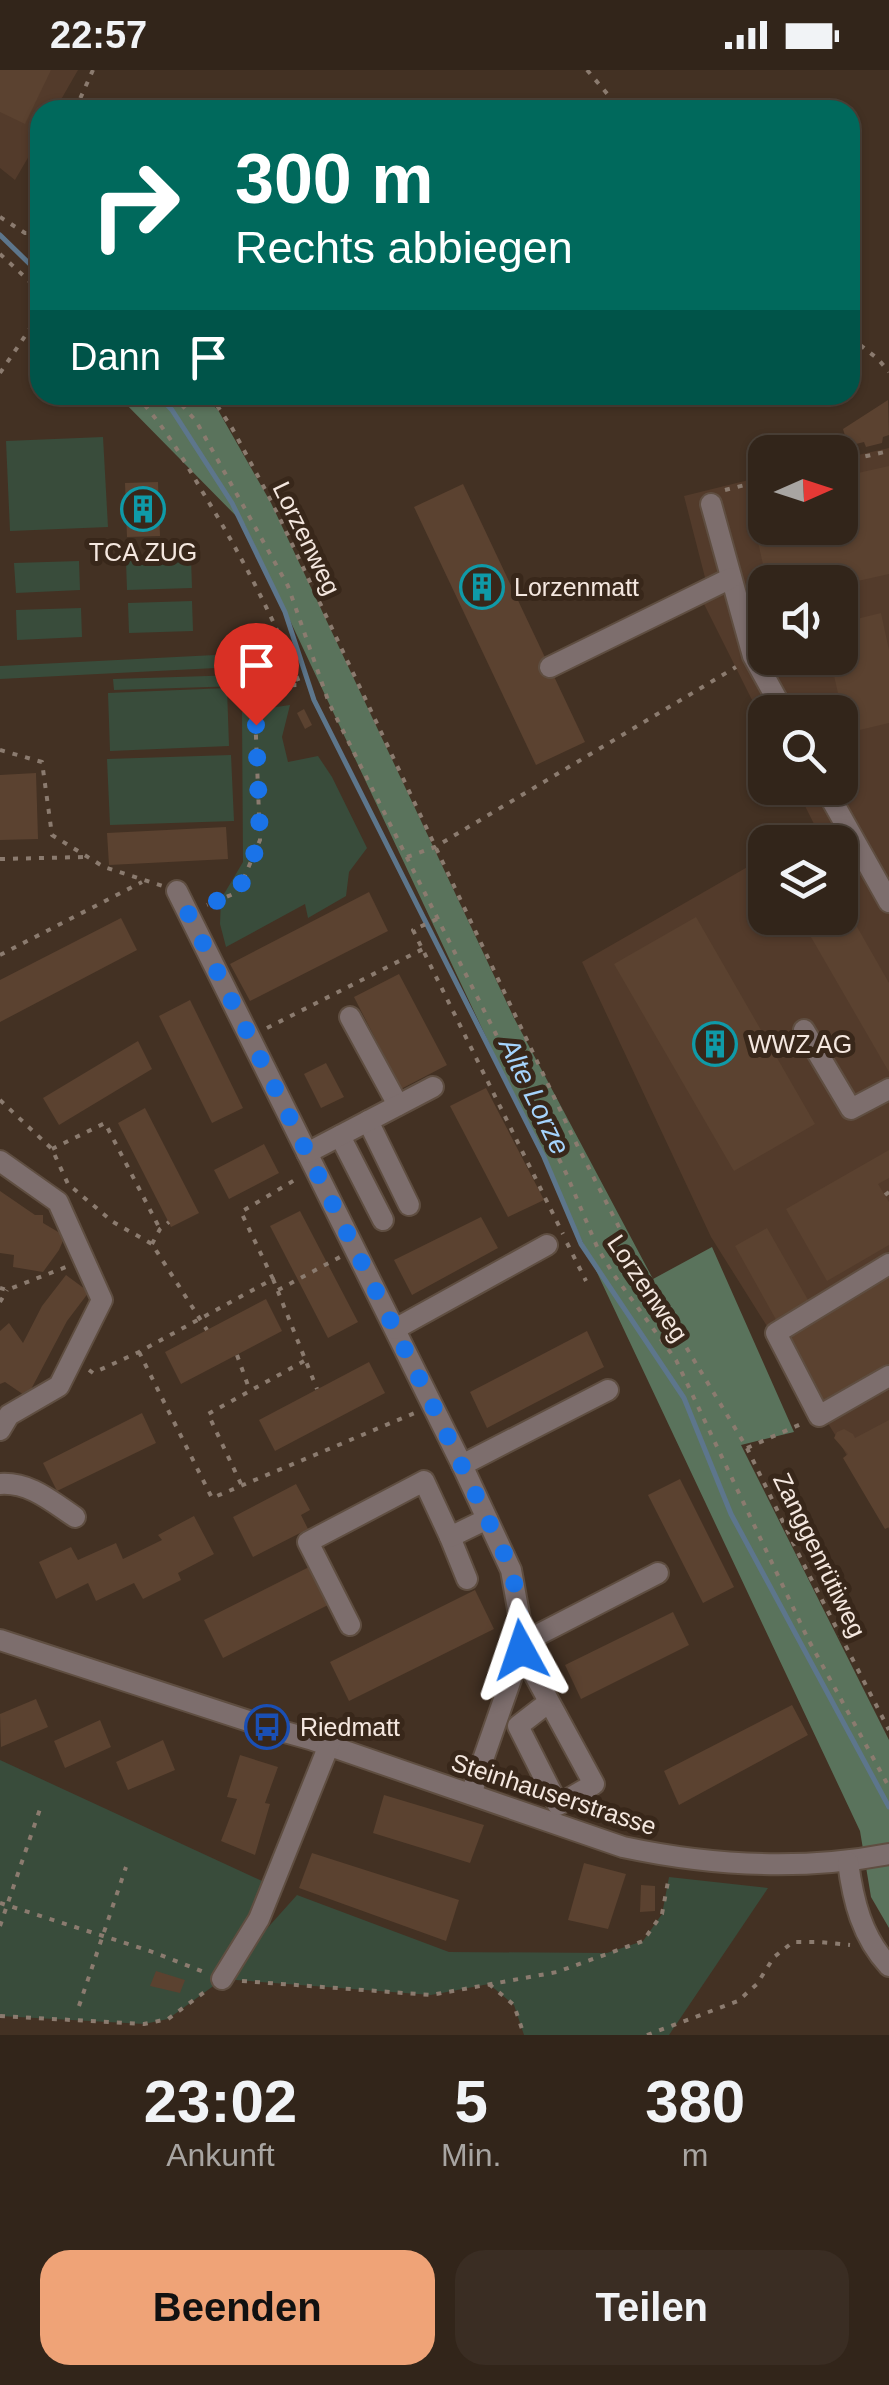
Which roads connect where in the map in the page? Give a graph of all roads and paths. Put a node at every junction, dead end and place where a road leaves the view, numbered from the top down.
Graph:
1 (93, 70) edge
2 (587, 70) edge
3 (79, 100) edge
4 (612, 100) edge
5 (0, 217) edge
6 (30, 234) edge
7 (0, 254) edge
8 (30, 282) edge
9 (30, 329) edge
10 (860, 345) edge
11 (889, 372) edge
12 (0, 373) edge
13 (145, 405) edge
14 (182, 405) edge
15 (217, 405) edge
16 (889, 450) edge
17 (858, 458) edge
18 (748, 484) edge
19 (710, 504) joint
20 (731, 578) junction
21 (748, 638) edge
22 (748, 659) edge
23 (550, 667) dead end
24 (0, 750) edge
25 (835, 805) edge
26 (435, 847) junction
27 (87, 856) junction
28 (407, 857) junction
29 (0, 859) edge
30 (145, 880) junction
31 (178, 890) joint
32 (889, 902) edge
33 (188, 913) junction
34 (437, 920) junction
35 (422, 949) junction
36 (0, 955) edge
37 (350, 1017) dead end
38 (804, 1030) dead end
39 (250, 1037) junction
40 (433, 1087) dead end
41 (889, 1090) edge
42 (0, 1100) edge
43 (398, 1105) junction
44 (368, 1121) junction
45 (340, 1136) junction
46 (52, 1149) junction
47 (0, 1161) edge
48 (311, 1161) junction
49 (409, 1205) dead end
50 (383, 1220) dead end
51 (169, 1222) dead end
52 (160, 1229) junction
53 (152, 1244) junction
54 (547, 1245) dead end
55 (355, 1249) junction
56 (84, 1260) junction
57 (889, 1264) edge
58 (272, 1280) junction
59 (586, 1281) dead end
60 (3, 1289) edge
61 (278, 1290) junction
62 (0, 1302) edge
63 (198, 1318) junction
64 (207, 1330) dead end
65 (395, 1330) junction
66 (139, 1352) junction
67 (236, 1355) dead end
68 (306, 1360) junction
69 (71, 1362) junction
70 (889, 1376) edge
71 (317, 1389) dead end
72 (608, 1390) dead end
73 (250, 1391) junction
74 (433, 1406) junction
75 (820, 1416) junction
76 (3, 1417) edge
77 (747, 1448) junction
78 (462, 1464) junction
79 (0, 1484) edge
80 (242, 1485) junction
81 (75, 1517) dead end
82 (487, 1519) junction
83 (450, 1538) junction
84 (658, 1573) dead end
85 (468, 1579) dead end
86 (350, 1624) dead end
87 (0, 1640) edge
88 (523, 1646) junction
89 (549, 1702) junction
90 (889, 1730) edge
91 (329, 1745) junction
92 (889, 1786) edge
93 (470, 1794) junction
94 (41, 1806) dead end
95 (668, 1856) junction
96 (880, 1856) edge
97 (848, 1862) junction
98 (126, 1867) dead end
99 (3, 1904) edge
100 (0, 1926) edge
101 (102, 1936) junction
102 (870, 1942) junction
103 (889, 1966) edge
104 (222, 1979) junction
105 (489, 1984) junction
106 (79, 2006) dead end
107 (0, 2016) edge
108 (524, 2035) edge
109 (647, 2035) edge

1 - 3 path
2 - 4 path
5 - 6 path
7 - 8 path
9 - 12 path
10 - 11 path
13 - 33 path
14 - 28 path, Lorzenweg
15 - 26 path, Lorzenweg
16 - 17 path
18 - 19 path
19 - 20 street
20 - 21 street
20 - 23 street
22 - 26 path
24 - 27 path
25 - 32 street
26 - 28 path
26 - 77 path, Lorzenweg
27 - 29 path
27 - 30 path
28 - 34 path, Lorzenweg
30 - 31 path
30 - 36 path
31 - 33 street
33 - 39 street
34 - 35 path
34 - 92 path, Lorzenweg
35 - 39 path
35 - 59 path
37 - 43 street
38 - 41 street
39 - 48 street
40 - 43 street
42 - 46 path
43 - 44 street
44 - 45 street
44 - 49 street
45 - 48 street
45 - 50 street
46 - 52 path
46 - 53 path
47 - 56 street
48 - 55 street
48 - 58 path
51 - 52 path
52 - 53 path
53 - 63 path
54 - 65 street
55 - 61 path
55 - 65 street
56 - 60 path
56 - 69 street
57 - 75 street
58 - 61 path
58 - 63 path
60 - 62 path
61 - 68 path
63 - 64 path
63 - 66 path
65 - 74 street
66 - 69 path
66 - 80 path
67 - 73 path
68 - 71 path
68 - 73 path
69 - 76 street
70 - 75 street
72 - 78 street
73 - 80 path
74 - 78 street
74 - 80 path
75 - 77 path
77 - 90 path, Zanggenrütiweg
78 - 82 street
79 - 81 street
82 - 83 street
82 - 88 street
83 - 85 street
83 - 86 street
84 - 88 street
87 - 91 street, Steinhauserstrasse
88 - 89 street
88 - 93 street
89 - 89 street
91 - 93 street, Steinhauserstrasse
91 - 104 street
93 - 95 street, Steinhauserstrasse
94 - 99 path
95 - 97 street, Steinhauserstrasse
95 - 105 path
96 - 97 street, Steinhauserstrasse
97 - 102 street
98 - 101 path
99 - 100 path
99 - 101 path
101 - 104 path
101 - 106 path
102 - 103 street
102 - 109 path
104 - 105 path
104 - 107 path
105 - 108 path

